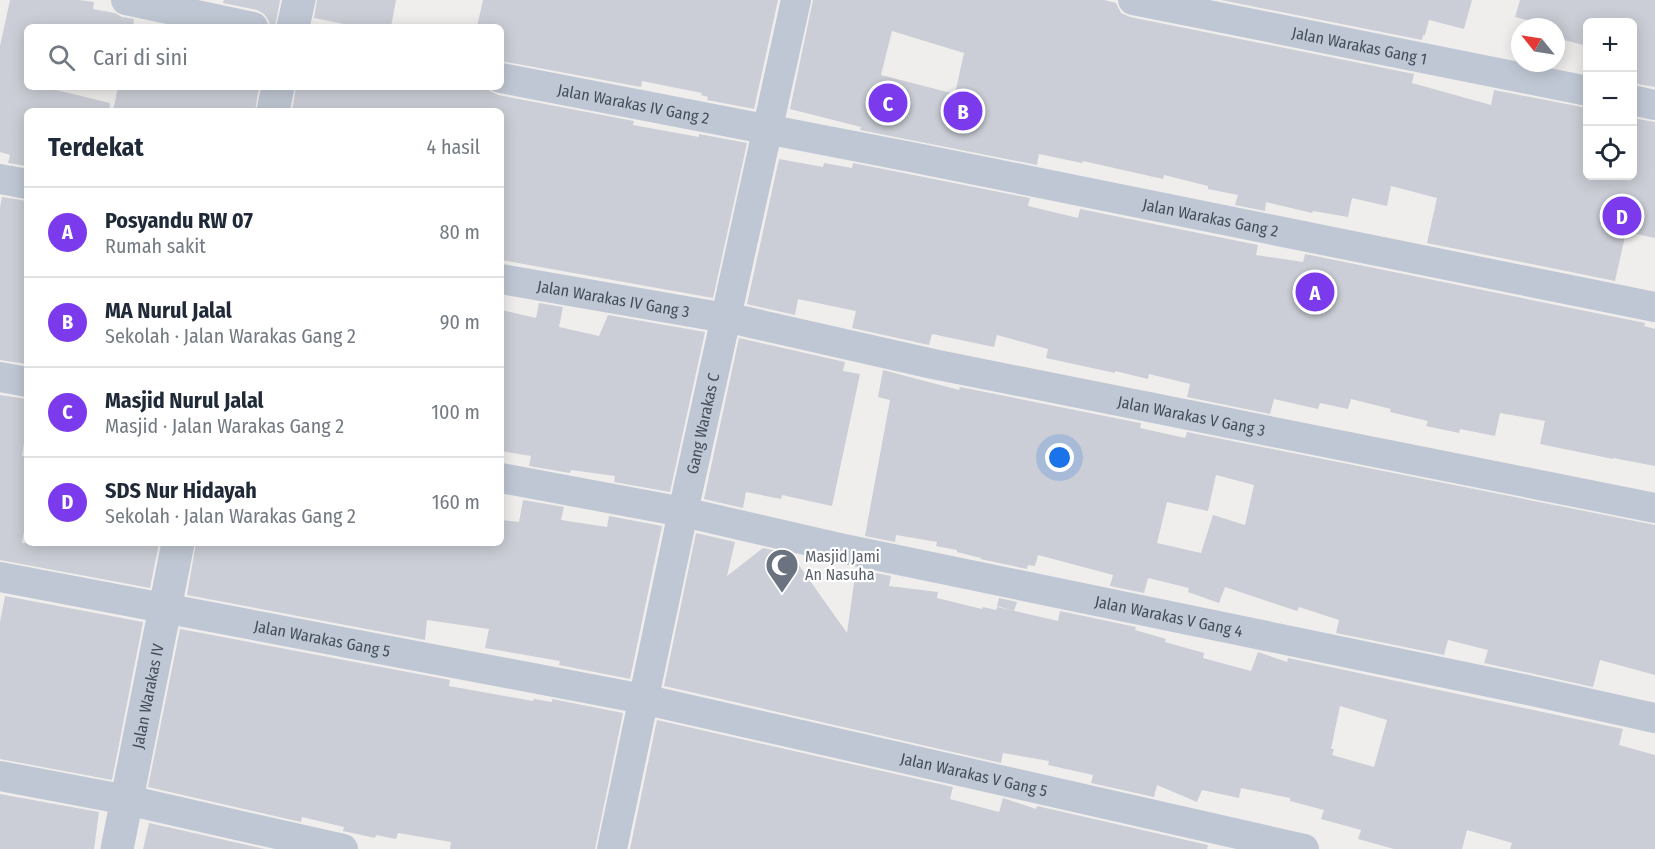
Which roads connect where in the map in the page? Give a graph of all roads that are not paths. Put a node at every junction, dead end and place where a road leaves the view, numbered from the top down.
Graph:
1 (126, 0) edge
2 (299, 0) edge
3 (796, 0) edge
4 (1133, 0) edge
5 (240, 24) edge
6 (294, 24) edge
7 (504, 79) edge
8 (278, 90) edge
9 (1583, 90) edge
10 (1637, 101) edge
11 (1655, 105) edge
12 (274, 108) edge
13 (767, 130) junction
14 (0, 179) edge
15 (24, 183) edge
16 (504, 280) edge
17 (1655, 307) edge
18 (727, 318) junction
19 (0, 377) edge
20 (24, 381) edge
21 (504, 479) edge
22 (1655, 508) edge
23 (684, 512) junction
24 (177, 546) edge
25 (0, 578) edge
26 (165, 608) junction
27 (644, 700) junction
28 (1655, 718) edge
29 (0, 776) edge
30 (127, 800) junction
31 (117, 849) edge
32 (343, 849) edge
33 (612, 849) edge
34 (1304, 849) edge

1 - 5 street
2 - 6 street
3 - 13 street, Gang Warakas C
4 - 9 street, Jalan Warakas Gang 1
7 - 13 street, Jalan Warakas IV Gang 2
8 - 12 street
10 - 11 street
13 - 17 street, Jalan Warakas Gang 2
13 - 18 street, Gang Warakas C
14 - 15 street
16 - 18 street, Jalan Warakas IV Gang 3
18 - 22 street, Jalan Warakas V Gang 3
18 - 23 street, Gang Warakas C
19 - 20 street
21 - 23 street, Jalan Warakas V Gang 4
23 - 27 street, Gang Warakas C
23 - 28 street, Jalan Warakas V Gang 4
24 - 26 street, Jalan Warakas IV
25 - 26 street, Jalan Warakas Gang 5
26 - 27 street, Jalan Warakas Gang 5
26 - 30 street, Jalan Warakas IV
27 - 33 street, Gang Warakas C
27 - 34 street, Jalan Warakas V Gang 5
29 - 30 street
30 - 31 street, Jalan Warakas IV
30 - 32 street

